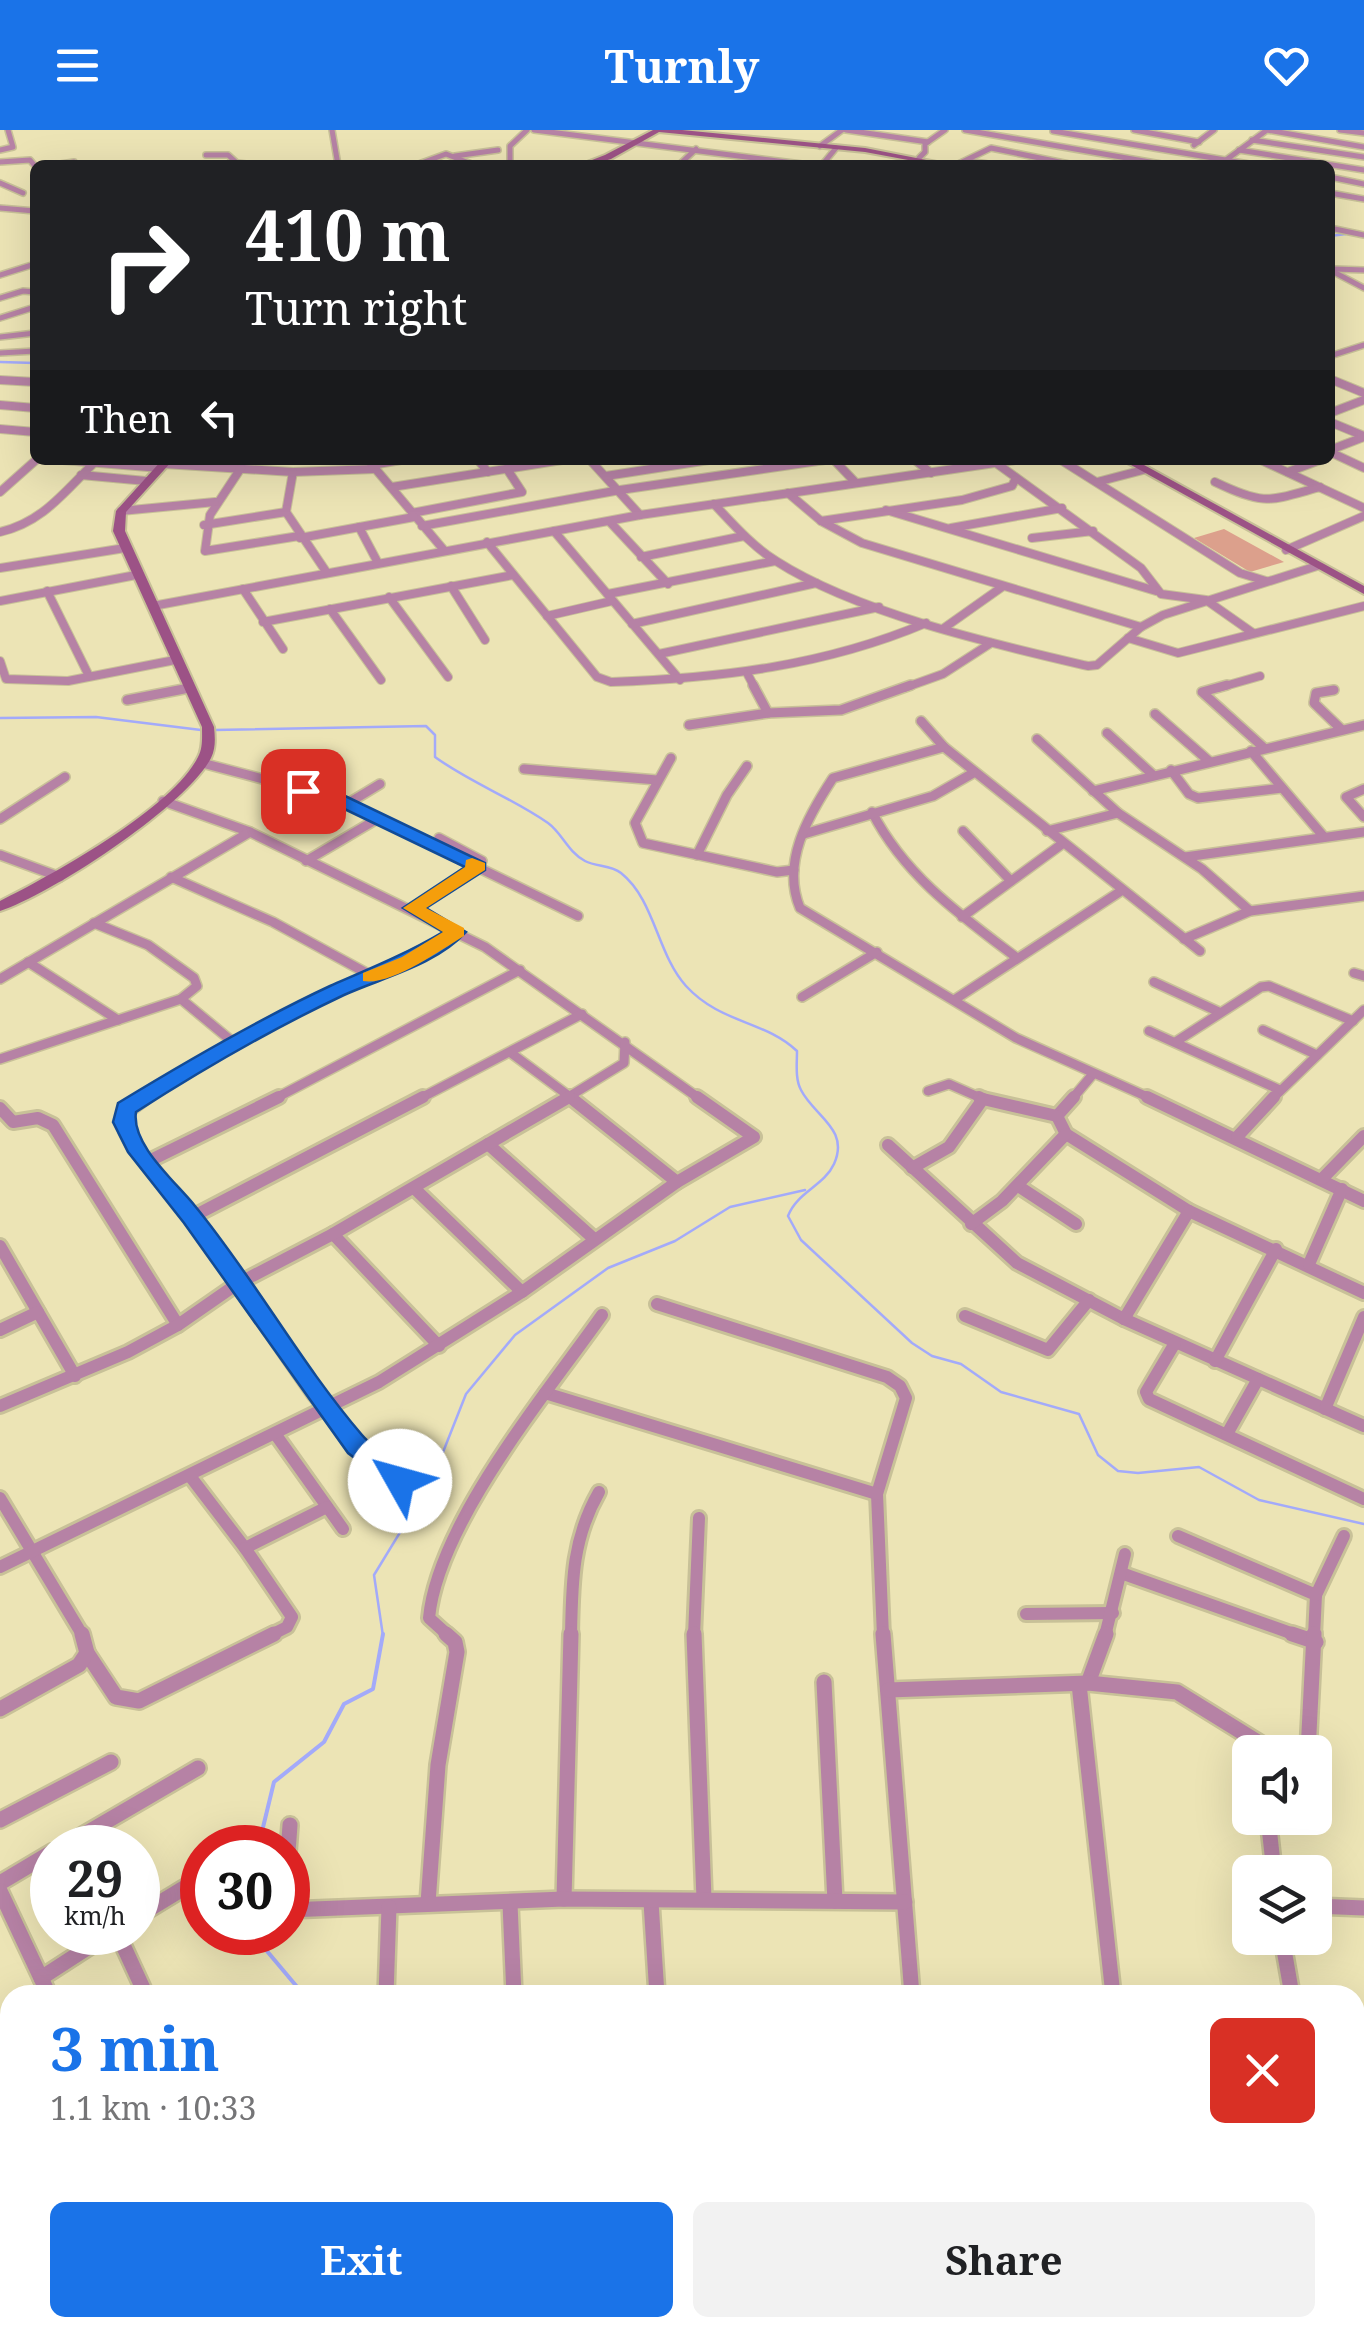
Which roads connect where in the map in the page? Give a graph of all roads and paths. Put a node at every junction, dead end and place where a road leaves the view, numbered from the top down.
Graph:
1 (8, 130) edge
2 (332, 130) edge
3 (531, 130) edge
4 (658, 130) edge
5 (844, 130) edge
6 (944, 130) edge
7 (965, 130) edge
8 (1134, 130) edge
9 (1214, 130) edge
10 (1340, 130) edge
11 (574, 131) edge
12 (1054, 131) edge
13 (1294, 132) edge
14 (1001, 133) edge
15 (1364, 133) edge
16 (734, 134) edge
17 (639, 140) junction
18 (1252, 140) junction
19 (928, 142) junction
20 (1199, 142) junction
21 (1041, 143) junction
22 (820, 146) junction
23 (1364, 147) edge
24 (836, 148) junction
25 (696, 149) junction
26 (0, 150) edge
27 (498, 150) dead end
28 (1161, 150) junction
29 (1239, 150) junction
30 (1183, 153) junction
31 (206, 155) dead end
32 (455, 156) junction
33 (1364, 157) edge
34 (919, 158) junction
35 (30, 160) edge
36 (233, 160) edge
37 (337, 160) edge
38 (429, 160) edge
39 (463, 160) edge
40 (510, 160) edge
41 (594, 160) edge
42 (684, 160) edge
43 (774, 160) edge
44 (826, 160) edge
45 (927, 160) edge
46 (968, 160) edge
47 (1050, 160) edge
48 (1127, 160) edge
49 (1146, 160) edge
50 (1226, 160) joint
51 (1302, 160) edge
52 (0, 162) edge
53 (1335, 165) edge
54 (1364, 170) edge
55 (1335, 178) edge
56 (0, 184) edge
57 (1364, 184) edge
58 (23, 193) dead end
59 (1335, 194) edge
60 (1364, 199) edge
61 (0, 208) edge
62 (30, 211) edge
63 (1335, 229) edge
64 (1364, 234) edge
65 (30, 265) edge
66 (1335, 269) edge
67 (1364, 270) edge
68 (1335, 272) edge
69 (0, 274) edge
70 (1364, 288) edge
71 (30, 293) edge
72 (0, 298) edge
73 (30, 309) edge
74 (0, 318) edge
75 (30, 334) edge
76 (0, 337) edge
77 (1364, 345) edge
78 (30, 351) edge
79 (0, 353) edge
80 (1335, 354) edge
81 (0, 380) edge
82 (1335, 380) edge
83 (30, 383) edge
84 (1364, 384) edge
85 (1352, 388) junction
86 (1364, 396) edge
87 (0, 405) edge
88 (30, 408) edge
89 (1335, 410) edge
90 (1335, 424) edge
91 (2, 432) edge
92 (30, 432) edge
93 (1364, 436) edge
94 (1335, 452) edge
95 (1335, 456) edge
96 (30, 465) edge
97 (92, 465) edge
98 (163, 465) edge
99 (183, 465) edge
100 (372, 465) edge
101 (482, 465) edge
102 (531, 465) edge
103 (595, 465) edge
104 (660, 465) edge
105 (791, 465) edge
106 (839, 465) edge
107 (921, 465) edge
108 (975, 465) edge
109 (995, 465) edge
110 (1070, 465) edge
111 (1135, 465) edge
112 (1273, 465) edge
113 (1307, 465) edge
114 (241, 468) junction
115 (1364, 468) edge
116 (507, 469) junction
117 (1143, 470) junction
118 (293, 472) junction
119 (488, 472) junction
120 (1288, 472) junction
121 (931, 473) junction
122 (81, 475) junction
123 (606, 476) junction
124 (1015, 480) junction
125 (146, 481) junction
126 (855, 482) junction
127 (1098, 482) junction
128 (1215, 482) dead end
129 (392, 487) junction
130 (1320, 487) junction
131 (620, 490) junction
132 (0, 492) edge
133 (788, 493) junction
134 (215, 502) junction
135 (714, 504) junction
136 (1062, 508) junction
137 (1364, 508) edge
138 (886, 510) junction
139 (121, 511) junction
140 (286, 512) junction
141 (413, 515) junction
142 (640, 516) junction
143 (1364, 516) edge
144 (821, 521) junction
145 (610, 522) junction
146 (1348, 523) junction
147 (204, 524) junction
148 (422, 526) junction
149 (360, 527) junction
150 (947, 529) junction
151 (1364, 530) edge
152 (554, 531) junction
153 (1093, 531) junction
154 (0, 532) edge
155 (744, 536) junction
156 (300, 537) junction
157 (1032, 538) dead end
158 (487, 542) junction
159 (124, 548) junction
160 (443, 549) junction
161 (1286, 550) junction
162 (642, 556) junction
163 (776, 561) junction
164 (378, 563) junction
165 (1317, 566) junction
166 (0, 568) edge
167 (327, 573) junction
168 (136, 575) junction
169 (513, 575) junction
170 (1270, 582) junction
171 (816, 583) junction
172 (668, 584) junction
173 (451, 586) junction
174 (1002, 587) junction
175 (243, 589) junction
176 (1364, 590) edge
177 (1156, 591) junction
178 (47, 592) junction
179 (389, 597) junction
180 (610, 598) junction
181 (1206, 600) junction
182 (0, 601) edge
183 (153, 606) junction
184 (1364, 606) edge
185 (880, 607) junction
186 (330, 610) junction
187 (547, 616) junction
188 (263, 622) junction
189 (926, 623) junction
190 (632, 624) junction
191 (1141, 626) junction
192 (944, 628) junction
193 (1253, 633) junction
194 (1128, 638) junction
195 (486, 640) dead end
196 (991, 643) junction
197 (283, 649) dead end
198 (659, 654) junction
199 (175, 660) junction
200 (0, 661) edge
201 (90, 676) junction
202 (748, 676) junction
203 (1260, 676) dead end
204 (448, 677) dead end
205 (381, 680) dead end
206 (680, 680) junction
207 (190, 688) junction
208 (1334, 690) dead end
209 (127, 700) dead end
210 (768, 714) junction
211 (1156, 714) dead end
212 (921, 722) dead end
213 (689, 726) dead end
214 (1359, 726) edge
215 (1342, 730) junction
216 (1107, 734) dead end
217 (1364, 735) edge
218 (1037, 739) dead end
219 (1263, 747) junction
220 (944, 748) junction
221 (1250, 751) junction
222 (671, 758) dead end
223 (202, 762) junction
224 (1210, 762) junction
225 (747, 766) dead end
226 (524, 769) dead end
227 (1171, 770) junction
228 (975, 772) junction
229 (1152, 774) junction
230 (65, 777) dead end
231 (657, 780) junction
232 (380, 784) dead end
233 (1282, 788) junction
234 (1364, 789) edge
235 (1092, 791) junction
236 (163, 801) junction
237 (347, 804) junction
238 (872, 812) junction
239 (1118, 813) junction
240 (1364, 816) edge
241 (0, 819) edge
242 (377, 819) junction
243 (963, 831) dead end
244 (1047, 831) junction
245 (250, 832) junction
246 (1364, 832) edge
247 (804, 834) junction
248 (439, 838) dead end
249 (1324, 838) junction
250 (1062, 844) junction
251 (0, 855) edge
252 (696, 856) junction
253 (1185, 857) junction
254 (306, 861) junction
255 (479, 866) junction
256 (794, 870) junction
257 (172, 876) junction
258 (60, 877) junction
259 (1011, 881) junction
260 (1121, 891) junction
261 (1364, 896) edge
262 (0, 907) edge
263 (412, 908) junction
264 (1250, 911) junction
265 (578, 916) dead end
266 (962, 917) junction
267 (94, 923) junction
268 (457, 932) junction
269 (1184, 939) junction
270 (1200, 951) dead end
271 (877, 952) junction
272 (1016, 958) junction
273 (28, 962) junction
274 (520, 970) junction
275 (372, 976) junction
276 (0, 979) edge
277 (1154, 982) dead end
278 (802, 997) dead end
279 (181, 999) junction
280 (954, 1000) junction
281 (1364, 1010) edge
282 (1220, 1012) junction
283 (582, 1014) junction
284 (118, 1020) junction
285 (1353, 1021) junction
286 (1263, 1030) dead end
287 (1149, 1031) dead end
288 (625, 1042) junction
289 (1177, 1042) junction
290 (234, 1043) junction
291 (511, 1053) junction
292 (1317, 1054) junction
293 (0, 1059) edge
294 (1093, 1074) junction
295 (1280, 1090) junction
296 (928, 1091) dead end
297 (569, 1096) junction
298 (983, 1099) junction
299 (0, 1108) edge
300 (1058, 1116) junction
301 (1066, 1134) junction
302 (1364, 1136) edge
303 (1237, 1137) junction
304 (488, 1144) junction
305 (888, 1145) dead end
306 (147, 1162) junction
307 (912, 1168) junction
308 (1322, 1179) junction
309 (677, 1182) junction
310 (1018, 1186) junction
311 (414, 1188) junction
312 (1342, 1189) junction
313 (1364, 1201) edge
314 (1189, 1211) junction
315 (192, 1218) junction
316 (971, 1224) junction
317 (1076, 1224) dead end
318 (333, 1234) junction
319 (593, 1238) junction
320 (0, 1246) edge
321 (1276, 1249) junction
322 (1309, 1264) junction
323 (237, 1284) junction
324 (522, 1292) junction
325 (1364, 1293) edge
326 (1089, 1300) junction
327 (657, 1304) dead end
328 (38, 1312) junction
329 (602, 1315) dead end
330 (965, 1316) dead end
331 (1364, 1318) edge
332 (1124, 1319) junction
333 (178, 1325) junction
334 (0, 1330) edge
335 (1175, 1342) junction
336 (439, 1346) junction
337 (1215, 1361) junction
338 (75, 1376) junction
339 (1258, 1379) junction
340 (546, 1393) junction
341 (0, 1406) edge
342 (1325, 1409) junction
343 (328, 1410) junction
344 (1364, 1426) edge
345 (1227, 1434) junction
346 (276, 1435) junction
347 (190, 1476) junction
348 (400, 1481) dead end
349 (599, 1492) dead end
350 (877, 1494) junction
351 (0, 1498) edge
352 (1364, 1499) edge
353 (327, 1507) junction
354 (5, 1518) edge
355 (699, 1518) dead end
356 (343, 1529) dead end
357 (1178, 1536) dead end
358 (1344, 1536) dead end
359 (245, 1548) junction
360 (32, 1551) junction
361 (1125, 1554) dead end
362 (0, 1567) edge
363 (1121, 1573) junction
364 (1316, 1595) junction
365 (1113, 1613) junction
366 (1026, 1614) dead end
367 (1316, 1642) junction
368 (88, 1652) junction
369 (824, 1682) dead end
370 (1084, 1683) junction
371 (888, 1690) junction
372 (0, 1709) edge
373 (1249, 1735) edge
374 (1309, 1735) edge
375 (111, 1762) dead end
376 (198, 1768) dead end
377 (0, 1820) edge
378 (103, 1825) edge
379 (30, 1865) edge
380 (0, 1883) edge
381 (0, 1892) edge
382 (704, 1898) junction
383 (564, 1899) junction
384 (835, 1901) junction
385 (651, 1902) junction
386 (905, 1902) junction
387 (428, 1903) junction
388 (510, 1904) junction
389 (389, 1906) junction
390 (1332, 1907) edge
391 (1364, 1908) edge
392 (310, 1909) edge
393 (78, 1955) edge
394 (126, 1955) edge
395 (1285, 1955) edge
396 (41, 1978) junction
397 (44, 1985) edge
398 (141, 1985) edge
399 (386, 1985) edge
400 (514, 1985) edge
401 (656, 1985) edge
402 (911, 1985) edge
403 (1112, 1985) edge
404 (1290, 1985) edge

1 - 26 street
2 - 37 street
3 - 11 street
3 - 40 street
4 - 16 main road
4 - 17 main road
5 - 19 street
5 - 22 street
6 - 19 street
7 - 14 street
8 - 20 street
9 - 20 street
10 - 15 street
11 - 17 street
12 - 21 street
12 - 28 street
13 - 18 street
13 - 23 street
14 - 21 street
16 - 22 main road
17 - 25 street
17 - 41 main road
18 - 29 street
18 - 33 street
19 - 34 street
20 - 30 street
21 - 48 street
22 - 24 main road
24 - 34 main road
24 - 44 street
25 - 42 street
25 - 43 street
27 - 32 street
28 - 30 street
28 - 49 street
29 - 50 street
29 - 51 street
30 - 50 street
31 - 36 street
32 - 38 street
32 - 39 street
34 - 45 main road
35 - 52 street
46 - 47 street
53 - 54 street
55 - 57 street
56 - 58 street
59 - 60 street
61 - 62 street
63 - 64 street
65 - 69 street
66 - 67 street
68 - 70 street
71 - 72 street
73 - 74 street
75 - 76 street
77 - 80 street
78 - 79 street
81 - 83 street
82 - 85 street
84 - 85 street
85 - 86 street
86 - 89 street
87 - 88 street
90 - 93 street
91 - 92 street
93 - 94 street
95 - 115 street
96 - 132 street
97 - 122 street
98 - 125 main road
99 - 114 street
100 - 118 street
100 - 129 street
101 - 119 street
102 - 116 street
103 - 123 street
104 - 123 street
105 - 131 street
106 - 126 street
107 - 121 street
108 - 121 street
109 - 124 street
110 - 127 street
111 - 117 main road
112 - 120 street
113 - 120 street
114 - 118 street
114 - 134 street
116 - 119 street
116 - 141 street
117 - 127 street
117 - 161 main road
118 - 140 street
119 - 129 street
120 - 130 street
121 - 126 street
122 - 125 street
122 - 154 street
123 - 131 street
124 - 136 street
124 - 138 street
125 - 139 main road
126 - 133 street
127 - 170 street
128 - 130 street
129 - 141 street
130 - 137 street
131 - 142 street
131 - 148 street
133 - 135 street
133 - 144 street
134 - 139 street
134 - 147 street
135 - 142 street
135 - 155 street
136 - 150 street
136 - 153 street
138 - 144 street
138 - 150 street
139 - 159 main road
140 - 147 street
140 - 156 street
141 - 148 street
141 - 149 street
142 - 145 street
143 - 146 street
144 - 174 street
145 - 152 street
145 - 162 street
146 - 151 street
146 - 161 street
147 - 156 street
148 - 160 street
149 - 156 street
149 - 164 street
150 - 177 street
152 - 158 street
152 - 180 street
153 - 157 street
153 - 177 street
155 - 162 street
155 - 163 street
156 - 167 street
158 - 160 street
158 - 169 street
159 - 166 street
159 - 168 main road
160 - 164 street
161 - 165 main road
162 - 172 street
163 - 171 street
163 - 172 street
164 - 167 street
165 - 170 street
165 - 176 main road
167 - 175 street
168 - 178 street
168 - 183 main road
169 - 173 street
169 - 187 street
170 - 181 street
171 - 185 street
171 - 190 street
172 - 180 street
173 - 179 street
173 - 195 street
174 - 191 street
174 - 192 street
175 - 183 street
175 - 188 street
177 - 181 street
178 - 182 street
178 - 201 street
179 - 186 street
179 - 204 street
180 - 187 street
180 - 190 street
181 - 191 street
181 - 193 street
183 - 199 main road
184 - 193 street
185 - 189 street
185 - 198 street
186 - 188 street
186 - 205 street
187 - 206 street
188 - 197 street
189 - 192 street
189 - 202 street
190 - 198 street
191 - 194 street
192 - 196 street
193 - 194 street
194 - 196 street
196 - 210 street
198 - 206 street
199 - 201 street
199 - 207 main road
200 - 201 street
202 - 206 street
202 - 210 street
203 - 219 street
207 - 209 street
207 - 223 main road
208 - 215 street
210 - 213 street
211 - 224 street
212 - 220 street
214 - 215 street
214 - 217 street
215 - 219 street
216 - 229 street
218 - 235 street
219 - 221 street
220 - 228 street
220 - 247 street
221 - 224 street
221 - 233 street
222 - 231 street
223 - 236 main road
223 - 237 street
224 - 227 street
225 - 252 street
226 - 231 street
227 - 229 street
227 - 233 street
228 - 238 street
228 - 244 street
229 - 235 street
230 - 241 street
231 - 252 street
232 - 237 street
233 - 249 street
234 - 240 street
235 - 239 street
236 - 245 street
236 - 258 main road
237 - 242 street
238 - 247 street
238 - 266 street
239 - 244 street
239 - 253 street
242 - 254 street
242 - 255 street
243 - 259 street
244 - 250 street
245 - 254 street
245 - 257 street
246 - 249 street
247 - 256 street
248 - 255 street
249 - 253 street
250 - 259 street
250 - 260 street
251 - 258 street
252 - 256 street
253 - 264 street
254 - 263 street
255 - 263 street
255 - 265 street
256 - 271 street
257 - 267 street
257 - 275 street
258 - 262 main road
259 - 266 street
260 - 269 street
260 - 272 street
261 - 264 street
263 - 268 street
264 - 269 street
266 - 272 street
267 - 273 street
267 - 279 street
268 - 274 street
268 - 275 street
269 - 270 street
271 - 278 street
271 - 280 street
272 - 280 street
273 - 276 street
273 - 284 street
274 - 283 street
274 - 306 street
275 - 290 street
277 - 282 street
279 - 284 street
279 - 290 street
280 - 294 street
281 - 285 street
282 - 285 street
282 - 289 street
283 - 288 street
283 - 291 street
284 - 293 street
285 - 292 street
286 - 292 street
287 - 289 street
288 - 297 street
288 - 309 street
289 - 295 street
290 - 306 street
291 - 297 street
291 - 315 street
292 - 295 street
294 - 300 street
294 - 303 street
295 - 303 street
296 - 298 street
297 - 304 street
297 - 309 street
298 - 300 street
298 - 307 street
299 - 333 street
300 - 301 street
301 - 310 street
301 - 314 street
302 - 308 street
303 - 308 street
304 - 311 street
304 - 319 street
305 - 307 street
306 - 315 street
307 - 316 street
308 - 312 street
309 - 319 street
310 - 316 street
310 - 317 street
311 - 318 street
311 - 324 street
312 - 313 street
312 - 322 street
314 - 321 street
314 - 332 street
315 - 323 street
316 - 326 street
318 - 323 street
318 - 336 street
319 - 324 street
320 - 328 street
321 - 322 street
321 - 337 street
322 - 325 street
323 - 333 street
323 - 343 street
324 - 336 street
326 - 330 street
326 - 332 street
327 - 350 street
328 - 334 street
328 - 338 street
329 - 340 street
331 - 342 street
332 - 335 street
333 - 338 street
335 - 337 street
335 - 345 street
336 - 343 street
337 - 339 street
338 - 341 street
339 - 342 street
339 - 345 street
340 - 350 street
340 - 387 street
342 - 344 street
343 - 346 street
343 - 348 street
345 - 352 street
346 - 347 street
346 - 353 street
347 - 359 street
347 - 360 street
349 - 383 street
350 - 371 street
351 - 354 street
353 - 356 street
353 - 359 street
354 - 360 street
355 - 382 street
357 - 364 street
358 - 364 street
359 - 368 street
360 - 362 street
360 - 368 street
361 - 363 street
363 - 365 street
363 - 367 street
364 - 367 street
365 - 366 street
365 - 370 street
367 - 374 street
368 - 372 street
369 - 384 street
370 - 371 street
370 - 373 street
370 - 403 street
371 - 386 street
375 - 377 street
376 - 378 street
379 - 380 street
381 - 396 street
382 - 384 street
382 - 385 street
383 - 385 street
383 - 388 street
384 - 386 street
385 - 401 street
386 - 402 street
387 - 388 street
387 - 389 street
388 - 400 street
389 - 392 street
389 - 399 street
390 - 391 street
393 - 396 street
394 - 398 street
395 - 404 street
396 - 397 street

